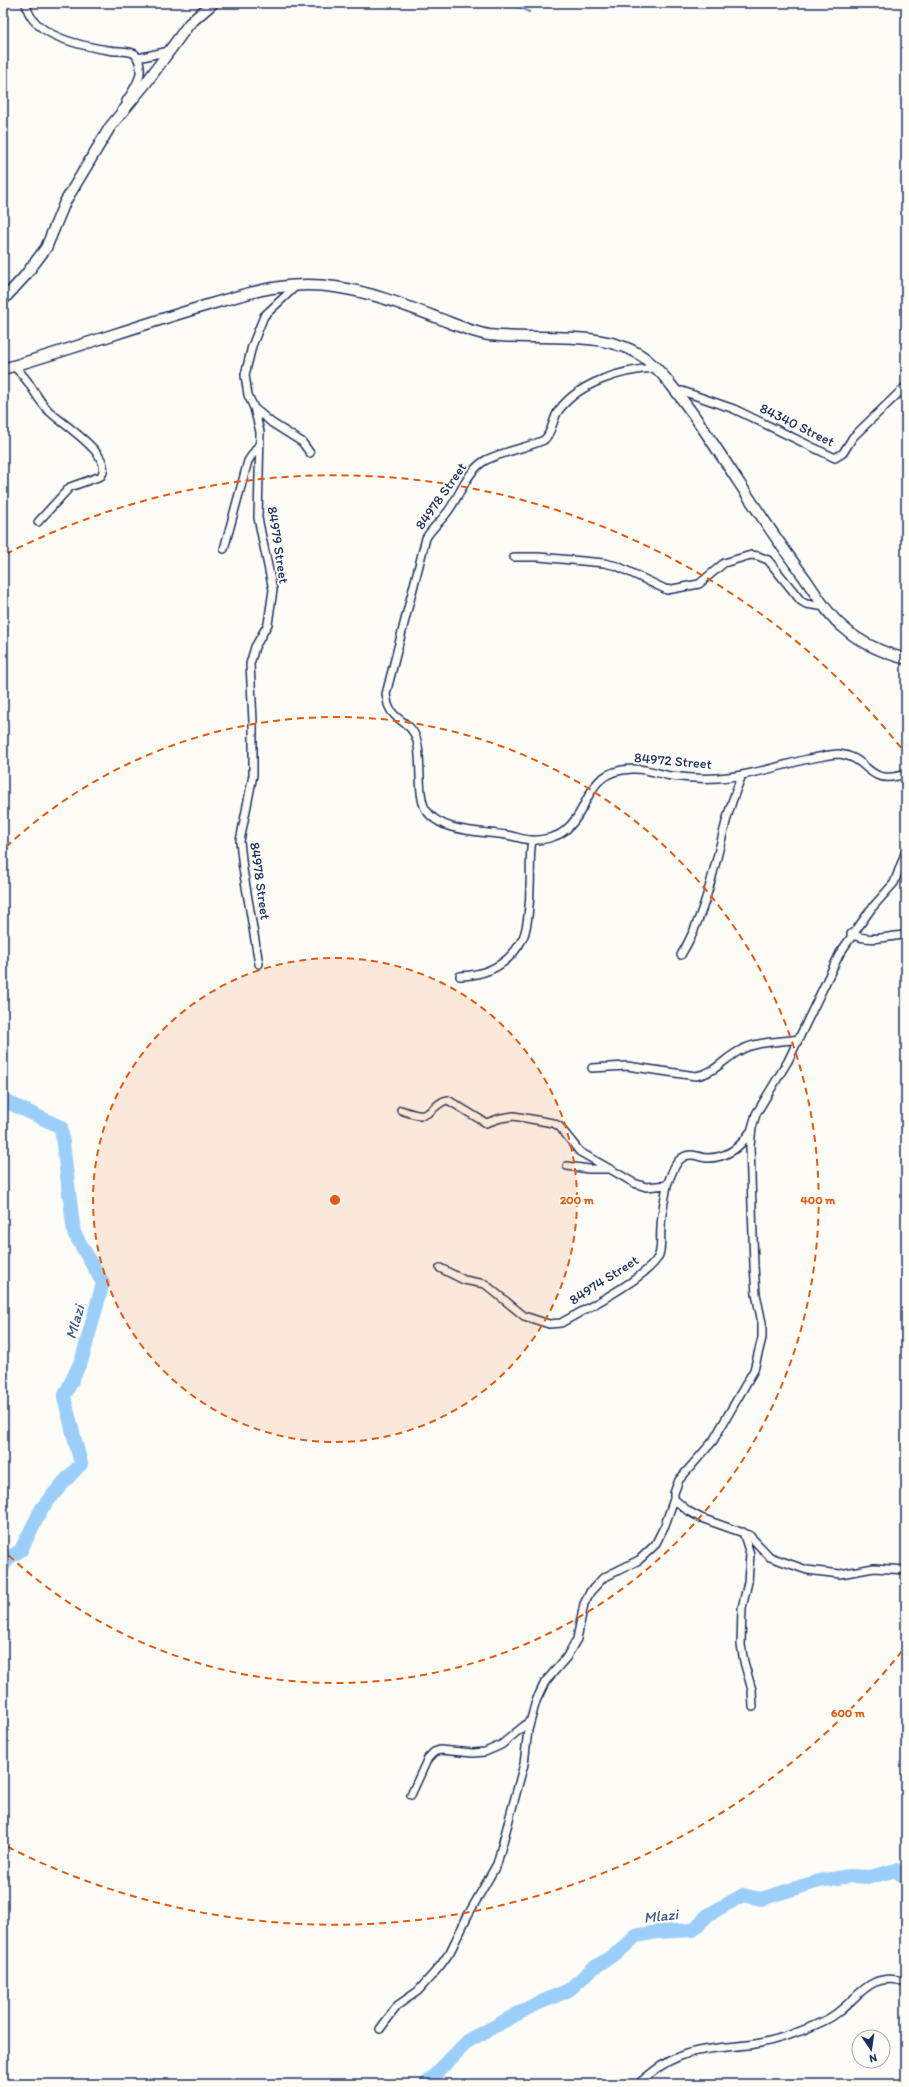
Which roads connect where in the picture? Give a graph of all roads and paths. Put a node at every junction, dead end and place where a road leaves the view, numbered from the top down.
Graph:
1 (26, 3) edge
2 (213, 3) edge
3 (169, 51) junction
4 (138, 58) junction
5 (110, 126) junction
6 (298, 284) junction
7 (3, 300) edge
8 (8, 368) edge
9 (655, 368) junction
10 (906, 386) edge
11 (675, 392) junction
12 (254, 408) junction
13 (260, 443) junction
14 (310, 453) dead end
15 (38, 522) dead end
16 (224, 549) dead end
17 (514, 556) dead end
18 (826, 607) junction
19 (906, 659) edge
20 (906, 774) edge
21 (742, 775) junction
22 (248, 801) joint
23 (532, 840) junction
24 (906, 851) edge
25 (851, 934) junction
26 (906, 935) edge
27 (681, 955) dead end
28 (259, 964) dead end
29 (460, 976) dead end
30 (799, 1039) junction
31 (592, 1068) dead end
32 (401, 1110) dead end
33 (752, 1128) junction
34 (567, 1166) dead end
35 (610, 1169) junction
36 (667, 1185) junction
37 (440, 1268) dead end
38 (674, 1499) junction
39 (743, 1532) junction
40 (906, 1570) edge
41 (753, 1707) dead end
42 (530, 1721) junction
43 (411, 1795) dead end
44 (906, 1982) edge
45 (380, 2029) dead end
46 (638, 2084) edge

1 - 4 street
2 - 3 street
3 - 4 street
3 - 5 street
4 - 5 street
5 - 7 street
6 - 8 street
6 - 9 street
6 - 12 street, 84979 Street
8 - 15 street
9 - 11 street
9 - 23 street, 84978 Street
10 - 11 street, 84340 Street
11 - 18 street
12 - 13 street, 84979 Street
12 - 14 street
13 - 16 street
13 - 22 street, 84979 Street
17 - 18 street
18 - 19 street
20 - 21 street, 84972 Street
21 - 23 street, 84972 Street
21 - 27 street
22 - 28 street, 84978 Street
23 - 29 street
24 - 25 street
25 - 26 street
25 - 30 street
30 - 31 street
30 - 33 street
32 - 35 street
33 - 36 street, 84974 Street
33 - 38 street
34 - 35 street
35 - 36 street
36 - 37 street, 84974 Street
38 - 39 street
38 - 42 street
39 - 40 street
39 - 41 street
42 - 43 street
42 - 45 street
44 - 46 street

